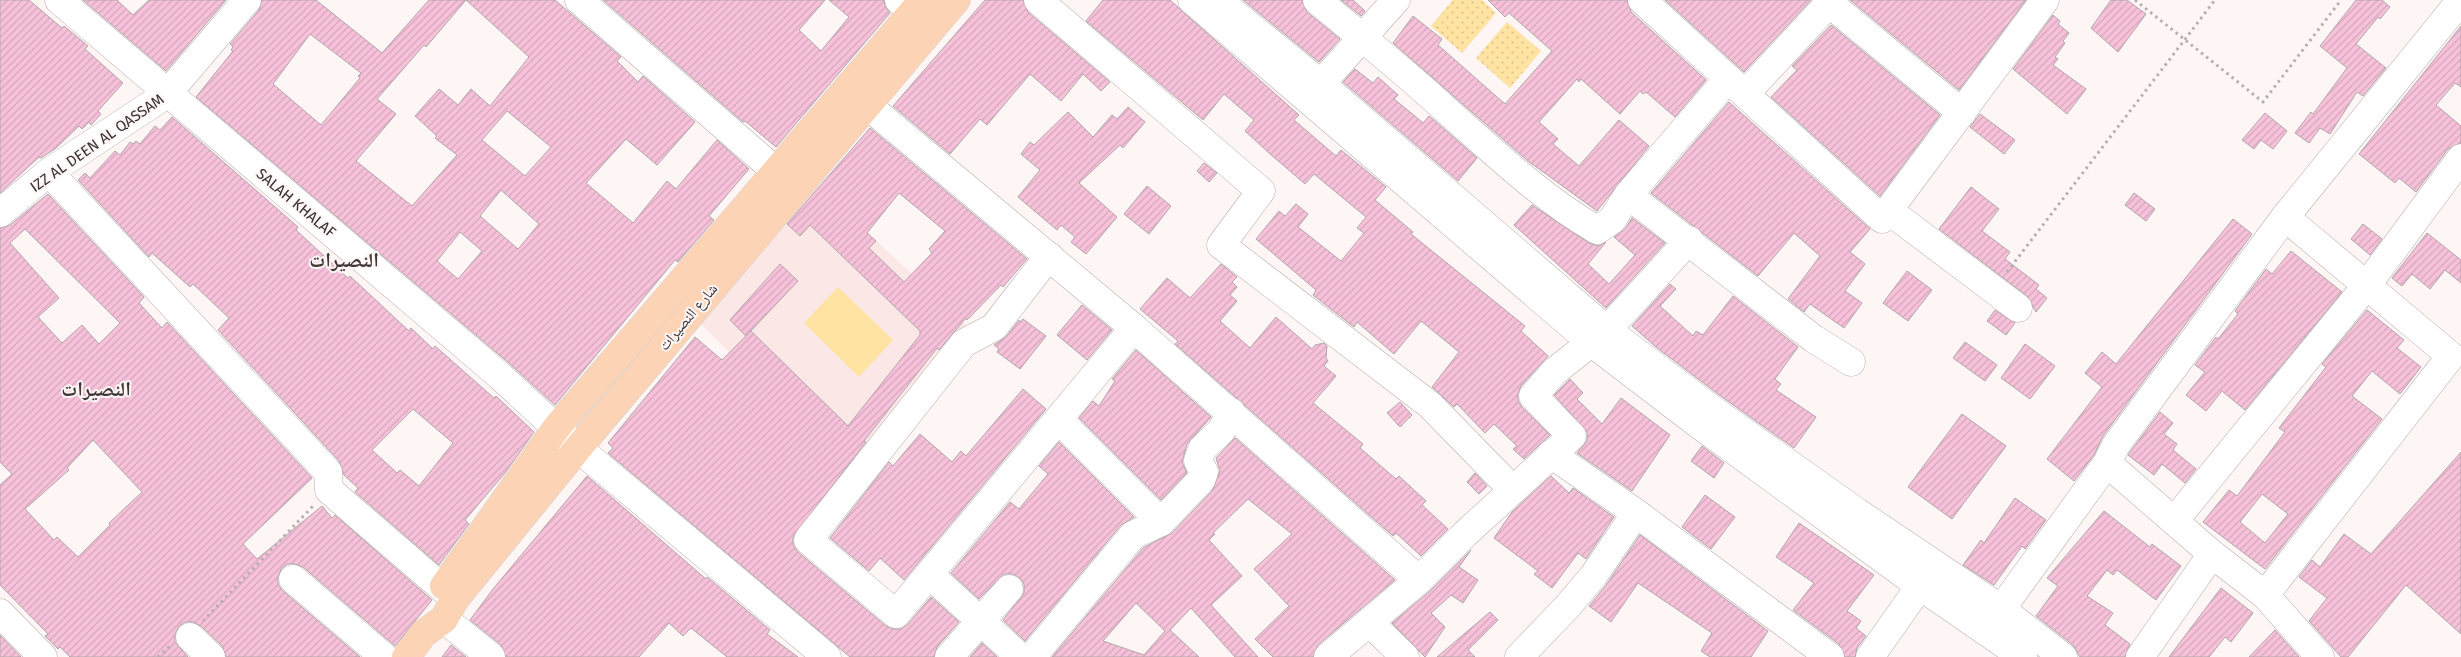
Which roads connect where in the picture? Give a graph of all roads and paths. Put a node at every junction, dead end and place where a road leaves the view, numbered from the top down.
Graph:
1 (59, 0) edge
2 (248, 0) edge
3 (579, 0) edge
4 (956, 0) edge
5 (1038, 0) edge
6 (1192, 0) edge
7 (1218, 0) edge
8 (1317, 0) edge
9 (1396, 0) edge
10 (1642, 0) edge
11 (2135, 0) edge
12 (2214, 0) edge
13 (2341, 0) edge
14 (2461, 0) edge
15 (1831, 2) edge
16 (2035, 4) edge
17 (917, 10) edge
18 (1362, 38) junction
19 (2184, 40) junction
20 (1736, 87) junction
21 (1314, 91) junction
22 (168, 94) junction
23 (867, 105) junction
24 (1962, 113) junction
25 (2461, 158) edge
26 (776, 171) junction
27 (49, 172) junction
28 (796, 189) junction
29 (1628, 195) junction
30 (1888, 210) junction
31 (0, 214) edge
32 (2285, 217) junction
33 (1689, 240) junction
34 (1049, 256) junction
35 (2367, 284) junction
36 (1994, 290) junction
37 (2018, 308) dead end
38 (1134, 328) junction
39 (1600, 336) junction
40 (1851, 362) dead end
41 (1231, 412) junction
42 (1059, 420) junction
43 (557, 427) junction
44 (578, 448) junction
45 (1551, 454) junction
46 (2107, 463) junction
47 (329, 490) junction
48 (1513, 490) junction
49 (1636, 513) junction
50 (2174, 521) junction
51 (1161, 522) junction
52 (2212, 554) junction
53 (928, 574) junction
54 (293, 579) dead end
55 (1419, 580) junction
56 (1920, 586) junction
57 (1009, 589) dead end
58 (2265, 595) junction
59 (441, 610) junction
60 (0, 613) edge
61 (1993, 619) junction
62 (981, 621) junction
63 (1369, 622) junction
64 (190, 637) junction
65 (43, 657) edge
66 (158, 657) edge
67 (211, 657) edge
68 (384, 657) edge
69 (406, 657) edge
70 (491, 657) edge
71 (827, 657) edge
72 (949, 657) edge
73 (1020, 657) edge
74 (1032, 657) edge
75 (1328, 657) edge
76 (1405, 657) edge
77 (1519, 657) edge
78 (1830, 657) edge
79 (1870, 657) edge
80 (2023, 657) edge
81 (2064, 657) edge
82 (2140, 657) edge
83 (2320, 657) edge

1 - 22 street, SALAH KHALAF
2 - 22 street, IZZ AL DEEN AL QASSAM
3 - 26 street
4 - 17 main road, شارع النصيرات
5 - 48 street
6 - 21 street
7 - 21 street
8 - 18 street
9 - 18 street
10 - 20 street
11 - 19 path
12 - 19 path
13 - 19 path
14 - 32 street
15 - 20 street
15 - 24 street
16 - 24 street
17 - 23 main road, شارع النصيرات
17 - 26 main road, شارع النصيرات
18 - 21 street
18 - 29 street
19 - 36 path
20 - 29 street
20 - 30 street
21 - 39 street
22 - 27 street, IZZ AL DEEN AL QASSAM
22 - 43 street, SALAH KHALAF
23 - 28 main road, شارع النصيرات
23 - 34 street
24 - 30 street
25 - 35 street
26 - 28 street
26 - 43 main road, شارع النصيرات
27 - 31 street, IZZ AL DEEN AL QASSAM
27 - 47 street
28 - 44 main road, شارع النصيرات
29 - 33 street
30 - 36 street
32 - 35 street
32 - 46 street
33 - 39 street
33 - 40 street
34 - 38 street
34 - 53 street
35 - 50 street
35 - 58 street
36 - 37 street
38 - 41 street
38 - 42 street
39 - 45 street
39 - 56 street
39 - 61 street
41 - 51 street
41 - 55 street
42 - 51 street
42 - 53 street
43 - 44 street, SALAH KHALAF
43 - 59 main road, شارع النصيرات
44 - 59 main road, شارع النصيرات
44 - 71 street, SALAH KHALAF
45 - 48 street
45 - 49 street
46 - 50 street
46 - 61 street
47 - 59 street
47 - 64 path
48 - 55 street
49 - 77 street
49 - 78 street
50 - 52 street
51 - 74 street
52 - 58 street
52 - 82 street
53 - 62 street
54 - 68 street
55 - 63 street
56 - 61 street
56 - 79 street
57 - 62 street
58 - 83 street
59 - 69 main road, شارع النصيرات
59 - 70 street
60 - 65 street
61 - 80 street
61 - 81 street
62 - 72 street
62 - 73 street
63 - 75 street
63 - 76 street
64 - 66 path
64 - 67 street

